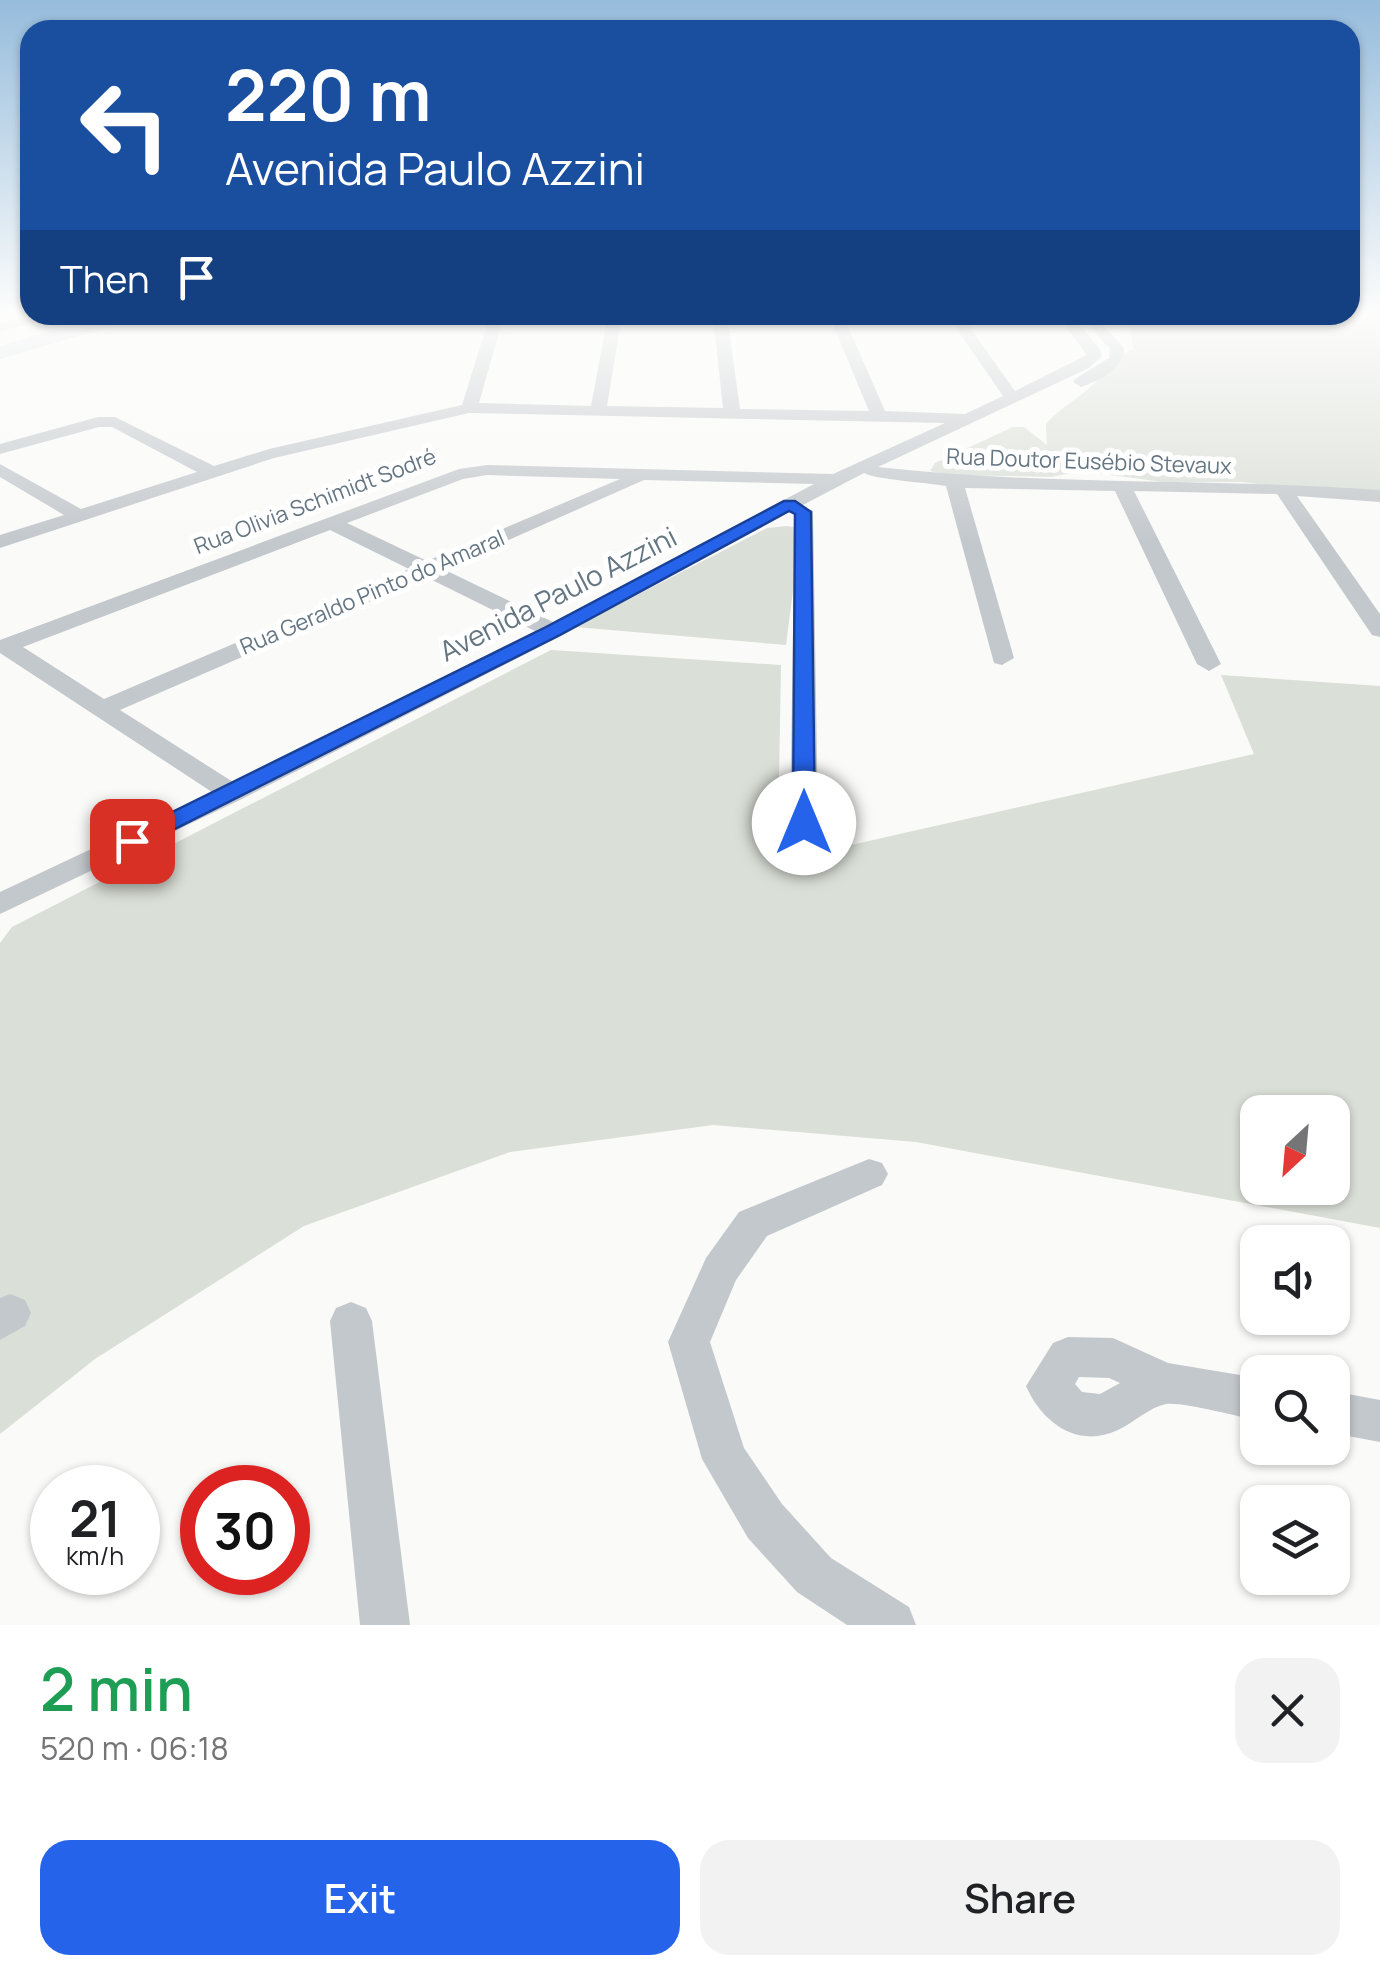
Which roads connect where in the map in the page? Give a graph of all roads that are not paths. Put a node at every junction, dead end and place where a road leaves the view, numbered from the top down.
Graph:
1 (474, 390) edge
2 (602, 390) edge
3 (729, 390) edge
4 (868, 390) edge
5 (1006, 390) edge
6 (1032, 390) edge
7 (1065, 390) edge
8 (1013, 400) junction
9 (469, 408) junction
10 (598, 410) junction
11 (732, 412) junction
12 (879, 416) junction
13 (973, 418) junction
14 (0, 449) edge
15 (0, 470) edge
16 (212, 472) junction
17 (895, 472) junction
18 (646, 474) junction
19 (869, 474) junction
20 (835, 480) junction
21 (954, 482) junction
22 (1121, 484) junction
23 (1283, 489) junction
24 (1380, 496) edge
25 (790, 510) junction
26 (80, 517) junction
27 (328, 521) junction
28 (0, 542) edge
29 (424, 569) junction
30 (1380, 630) edge
31 (553, 631) junction
32 (1002, 658) dead end
33 (1209, 664) dead end
34 (99, 710) junction
35 (232, 794) junction
36 (804, 823) dead end
37 (0, 904) edge
38 (868, 1174) dead end
39 (351, 1321) dead end
40 (1164, 1383) dead end
41 (1240, 1397) edge
42 (1350, 1415) edge
43 (1380, 1420) edge
44 (385, 1625) edge
45 (891, 1625) edge

1 - 9 street
2 - 10 street
3 - 11 street
4 - 12 street
5 - 8 street
6 - 8 street, Avenida Paulo Azzini
7 - 17 street
8 - 13 street, Avenida Paulo Azzini
9 - 10 street
9 - 16 street
10 - 11 street
11 - 12 street
12 - 13 street
13 - 19 street, Avenida Paulo Azzini
14 - 16 street
15 - 26 street
16 - 26 street
17 - 19 street
17 - 21 street, Rua Doutor Eusébio Stevaux
18 - 20 street, Rua Olivia Schimidt Sodré
18 - 27 street, Rua Olivia Schimidt Sodré
18 - 29 street, Rua Geraldo Pinto do Amaral
19 - 20 street, Avenida Paulo Azzini
19 - 25 street
20 - 25 street, Avenida Paulo Azzini
21 - 22 street, Rua Doutor Eusébio Stevaux
21 - 32 street
22 - 23 street, Rua Doutor Eusébio Stevaux
22 - 33 street
23 - 24 street, Rua Doutor Eusébio Stevaux
23 - 30 street
25 - 31 street, Avenida Paulo Azzini
25 - 36 street
26 - 28 street
27 - 29 street
27 - 34 street, Rua Olivia Schimidt Sodré
29 - 31 street
29 - 34 street, Rua Geraldo Pinto do Amaral
31 - 35 street, Avenida Paulo Azzini
34 - 35 street
35 - 37 street, Avenida Paulo Azzini
38 - 45 street
39 - 44 street
40 - 41 street
42 - 43 street

